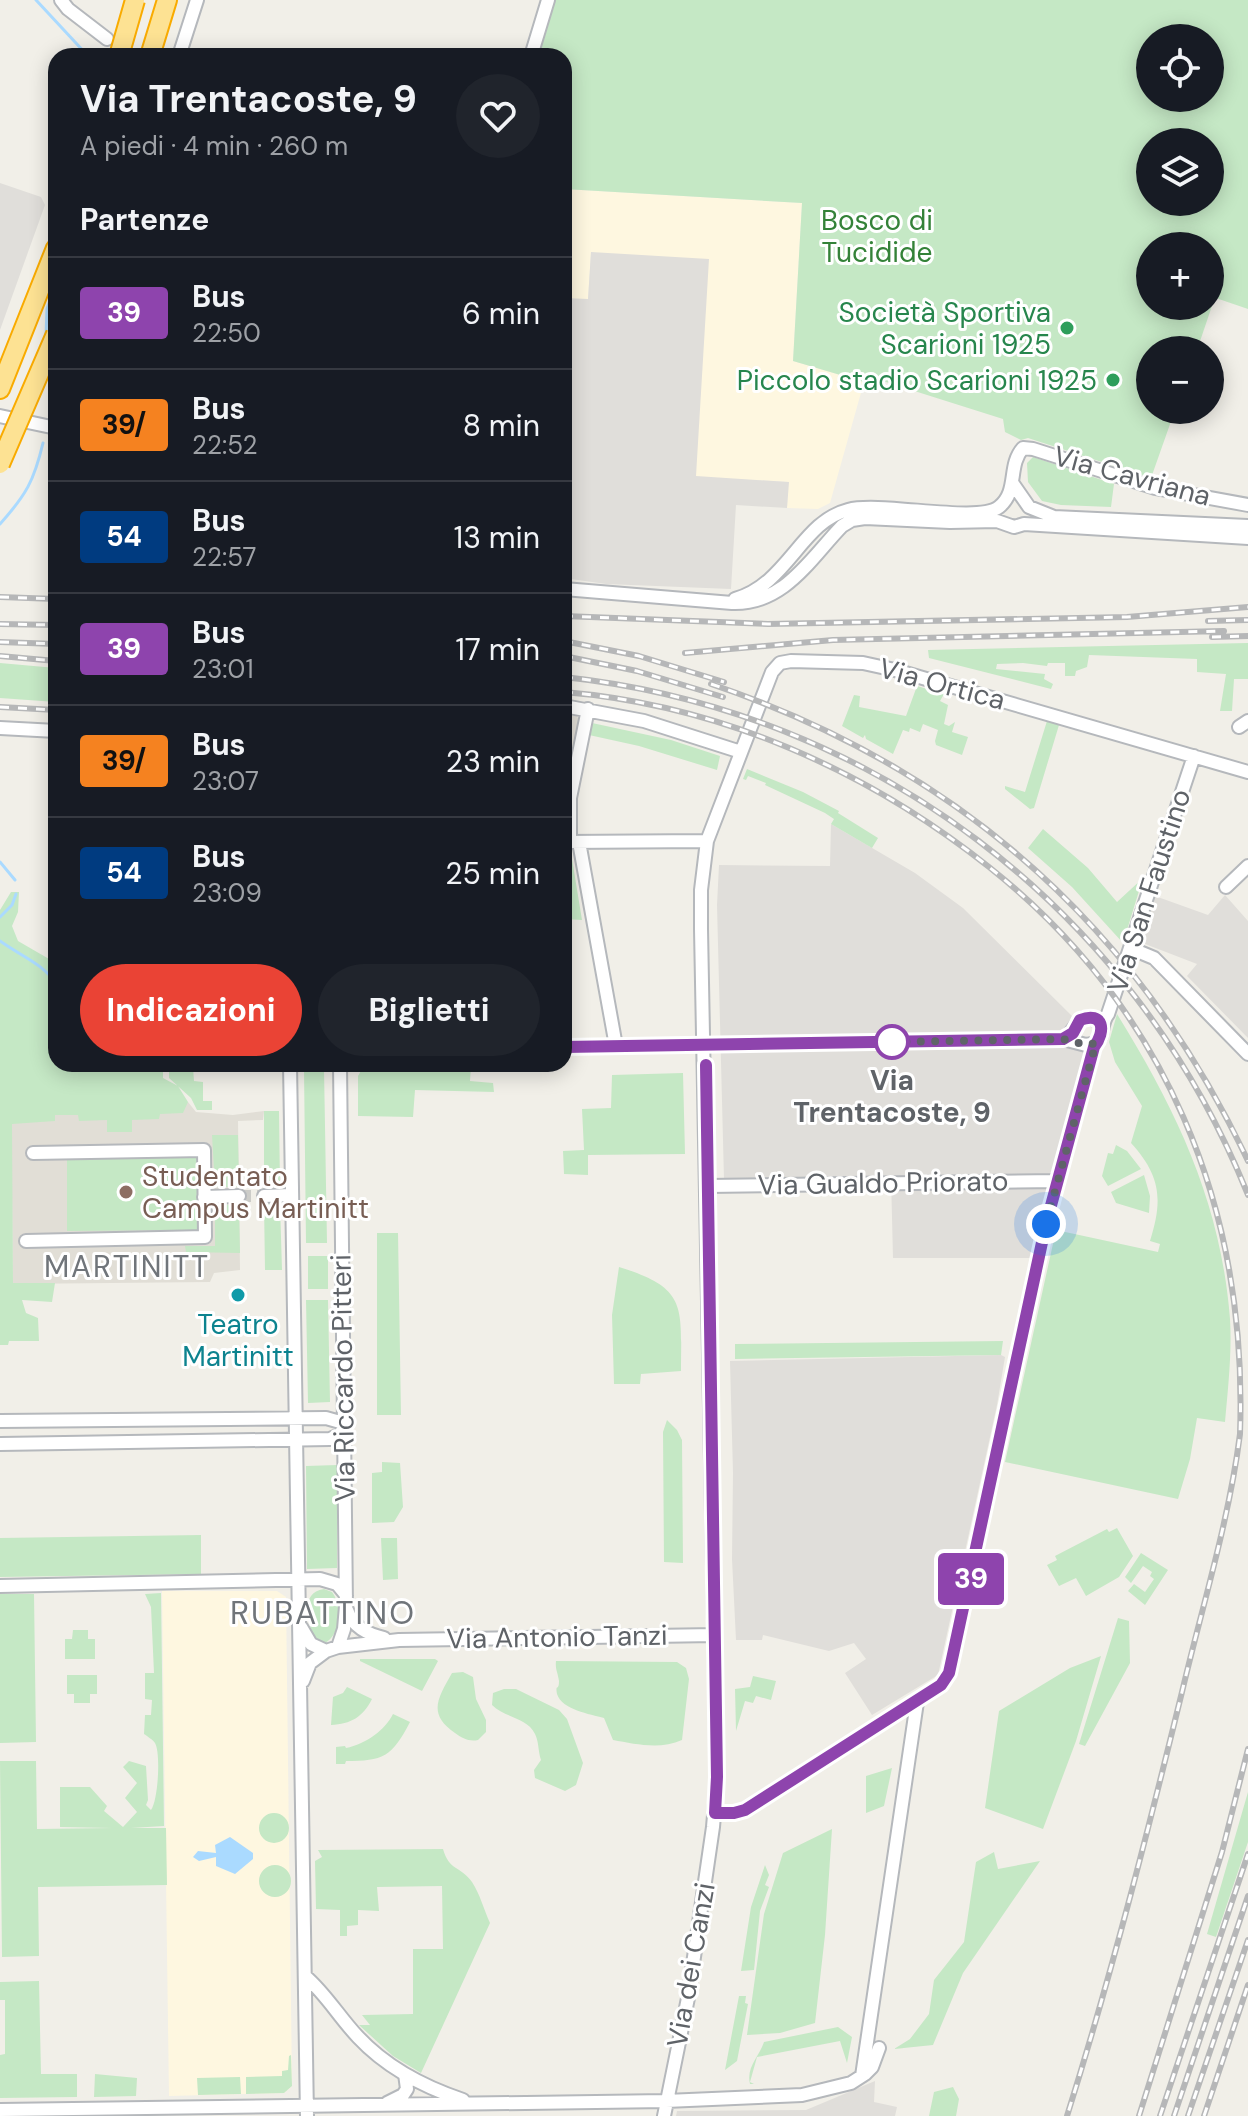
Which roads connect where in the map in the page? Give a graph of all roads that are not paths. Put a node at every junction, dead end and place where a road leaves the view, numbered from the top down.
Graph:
1 (61, 0) edge
2 (135, 0) edge
3 (167, 0) edge
4 (197, 0) edge
5 (548, 0) edge
6 (107, 39) dead end
7 (121, 48) edge
8 (152, 48) edge
9 (182, 48) edge
10 (533, 48) edge
11 (48, 268) edge
12 (48, 353) edge
13 (0, 389) edge
14 (0, 416) edge
15 (48, 426) edge
16 (0, 464) edge
17 (1013, 484) junction
18 (1004, 502) junction
19 (1025, 503) junction
20 (1248, 505) edge
21 (1004, 523) junction
22 (1024, 524) junction
23 (1138, 526) junction
24 (1248, 526) edge
25 (1248, 538) edge
26 (800, 547) junction
27 (787, 562) junction
28 (807, 566) junction
29 (572, 590) edge
30 (721, 602) junction
31 (572, 707) edge
32 (588, 709) junction
33 (0, 728) edge
34 (48, 731) edge
35 (741, 752) junction
36 (1194, 756) junction
37 (1248, 772) edge
38 (572, 792) edge
39 (707, 841) junction
40 (572, 842) edge
41 (572, 847) edge
42 (1248, 866) edge
43 (1226, 887) dead end
44 (1130, 948) junction
45 (1102, 1026) junction
46 (1074, 1030) junction
47 (1063, 1039) junction
48 (1081, 1043) junction
49 (1096, 1043) junction
50 (705, 1045) junction
51 (616, 1046) junction
52 (572, 1047) edge
53 (1248, 1054) edge
54 (290, 1072) edge
55 (340, 1072) edge
56 (33, 1153) dead end
57 (1058, 1181) junction
58 (708, 1186) junction
59 (292, 1195) junction
60 (239, 1196) tunnel mouth
61 (264, 1196) tunnel mouth
62 (204, 1197) junction
63 (26, 1241) dead end
64 (296, 1418) junction
65 (0, 1421) edge
66 (345, 1427) junction
67 (297, 1440) junction
68 (0, 1444) edge
69 (299, 1553) junction
70 (316, 1579) junction
71 (280, 1580) junction
72 (299, 1580) junction
73 (0, 1586) edge
74 (299, 1598) junction
75 (346, 1601) junction
76 (298, 1619) junction
77 (715, 1635) junction
78 (399, 1640) junction
79 (332, 1649) junction
80 (299, 1692) junction
81 (917, 1702) junction
82 (715, 1813) junction
83 (305, 1976) junction
84 (328, 1998) junction
85 (305, 2006) junction
86 (879, 2048) dead end
87 (405, 2074) junction
88 (862, 2076) junction
89 (666, 2101) junction
90 (473, 2104) junction
91 (382, 2105) junction
92 (0, 2110) edge
93 (306, 2111) edge
94 (664, 2116) edge

1 - 6 street
2 - 7 highway, bridge
3 - 8 highway
4 - 9 street
5 - 10 street
11 - 13 highway
12 - 16 highway, bridge
14 - 15 street
17 - 18 street, Via Cavriana
17 - 19 street
17 - 20 street, Via Cavriana
18 - 19 street
18 - 21 street
18 - 26 street
19 - 22 street
19 - 23 street
21 - 22 street
21 - 28 street
22 - 23 street
23 - 24 street
23 - 25 street
26 - 27 street
26 - 28 street
27 - 28 street
27 - 30 street
28 - 30 street
29 - 30 street
31 - 32 street
32 - 35 street
32 - 38 street
33 - 34 street
35 - 36 street, Via Ortica
35 - 39 street, Via Ortica
36 - 37 street, Via Ortica
36 - 44 street, Via San Faustino
39 - 40 street
39 - 50 street, Via Ortica
41 - 51 street
42 - 43 street
44 - 45 street, Via San Faustino
44 - 53 street
45 - 46 street, Via San Faustino
45 - 49 street, Via San Faustino
46 - 47 street
46 - 48 street
47 - 48 street
47 - 50 street
48 - 49 street
49 - 57 street, Via San Faustino
50 - 51 street
50 - 58 street, Via Ortica
51 - 52 street
54 - 59 street, Via Riccardo Pitteri
55 - 66 street, Via Riccardo Pitteri
56 - 62 street
57 - 58 street, Via Gualdo Priorato
57 - 81 street, Via San Faustino
58 - 77 street, Via dei Canzi
59 - 61 street
59 - 64 street, Via Riccardo Pitteri
60 - 62 street
62 - 63 street
64 - 65 street
64 - 66 street
64 - 67 street, Via Riccardo Pitteri
66 - 67 street
66 - 75 street, Via Riccardo Pitteri
67 - 68 street
67 - 69 street, Via Riccardo Pitteri
69 - 71 street
69 - 72 street, Via Riccardo Pitteri
70 - 72 street
70 - 74 street
70 - 75 street
71 - 72 street
71 - 73 street
71 - 74 street
72 - 74 street, Via Riccardo Pitteri
74 - 76 street, Via Riccardo Pitteri
75 - 78 street, Via Antonio Tanzi
75 - 79 street
76 - 79 street
76 - 80 street, Via Riccardo Pitteri
77 - 78 street, Via Antonio Tanzi
77 - 82 street, Via dei Canzi
78 - 79 street, Via Antonio Tanzi
79 - 80 street, Via Riccardo Pitteri
80 - 83 street, Via Riccardo Pitteri
81 - 82 street, Via San Faustino
81 - 88 street
82 - 89 street, Via dei Canzi
83 - 84 street
83 - 85 street, Via Riccardo Pitteri
84 - 85 street
84 - 87 street
85 - 93 street, Via Riccardo Pitteri
86 - 88 street
87 - 90 street
87 - 91 street
88 - 89 street
89 - 90 street
89 - 94 street, Via dei Canzi
90 - 91 street
91 - 93 street
92 - 93 street

